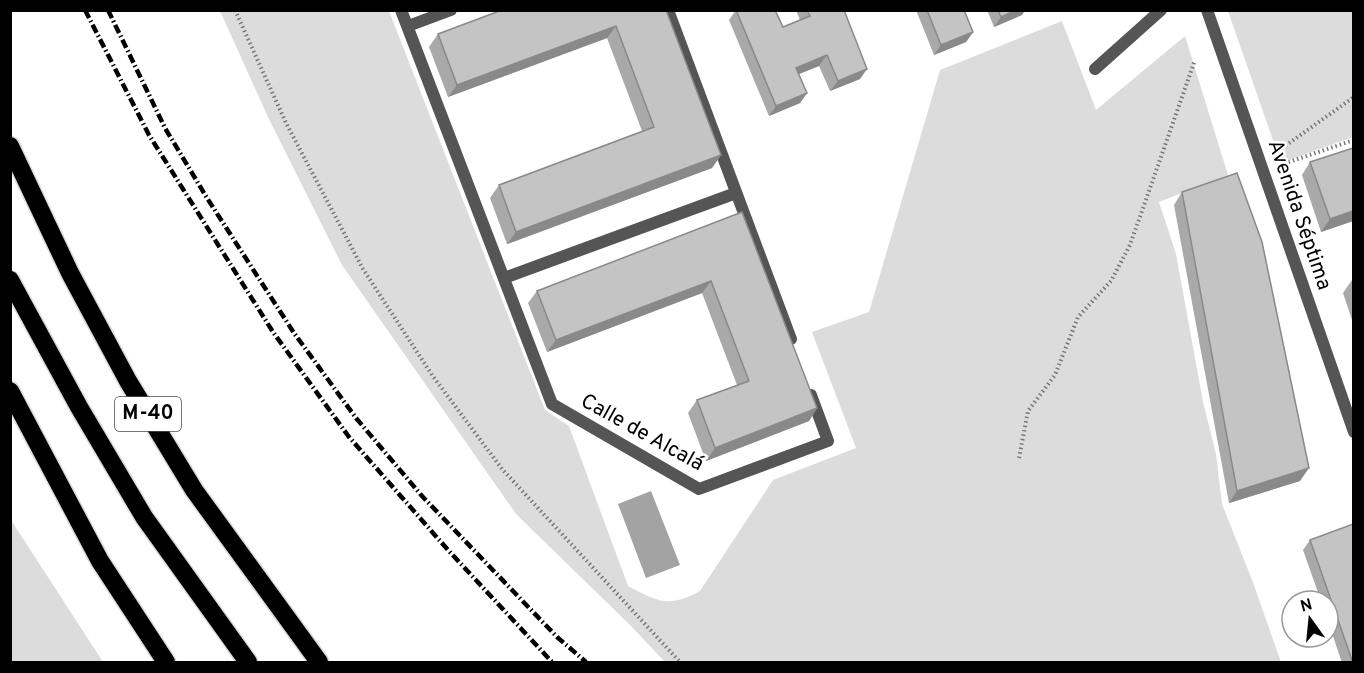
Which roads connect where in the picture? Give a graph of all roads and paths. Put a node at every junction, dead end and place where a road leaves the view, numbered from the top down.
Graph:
1 (235, 10) edge
2 (401, 10) edge
3 (451, 10) edge
4 (668, 10) edge
5 (1161, 10) edge
6 (1208, 10) edge
7 (408, 26) junction
8 (1196, 60) dead end
9 (1095, 69) dead end
10 (1353, 97) edge
11 (1353, 140) edge
12 (10, 146) edge
13 (1262, 168) junction
14 (736, 193) junction
15 (504, 278) junction
16 (10, 280) edge
17 (796, 355) edge
18 (808, 387) edge
19 (10, 391) edge
20 (1353, 432) edge
21 (1019, 458) dead end
22 (166, 663) edge
23 (248, 663) edge
24 (319, 663) edge
25 (680, 663) edge

1 - 25 path
2 - 7 street, Calle de Alcalá
3 - 7 street
4 - 14 street
5 - 9 street
6 - 13 street, Avenida Séptima
7 - 15 street, Calle de Alcalá
8 - 21 path
10 - 13 path
11 - 13 path
12 - 24 highway, M-40
13 - 20 street, Avenida Séptima
14 - 15 street
14 - 17 street
15 - 18 street, Calle de Alcalá
16 - 23 highway, M-40
19 - 22 highway

